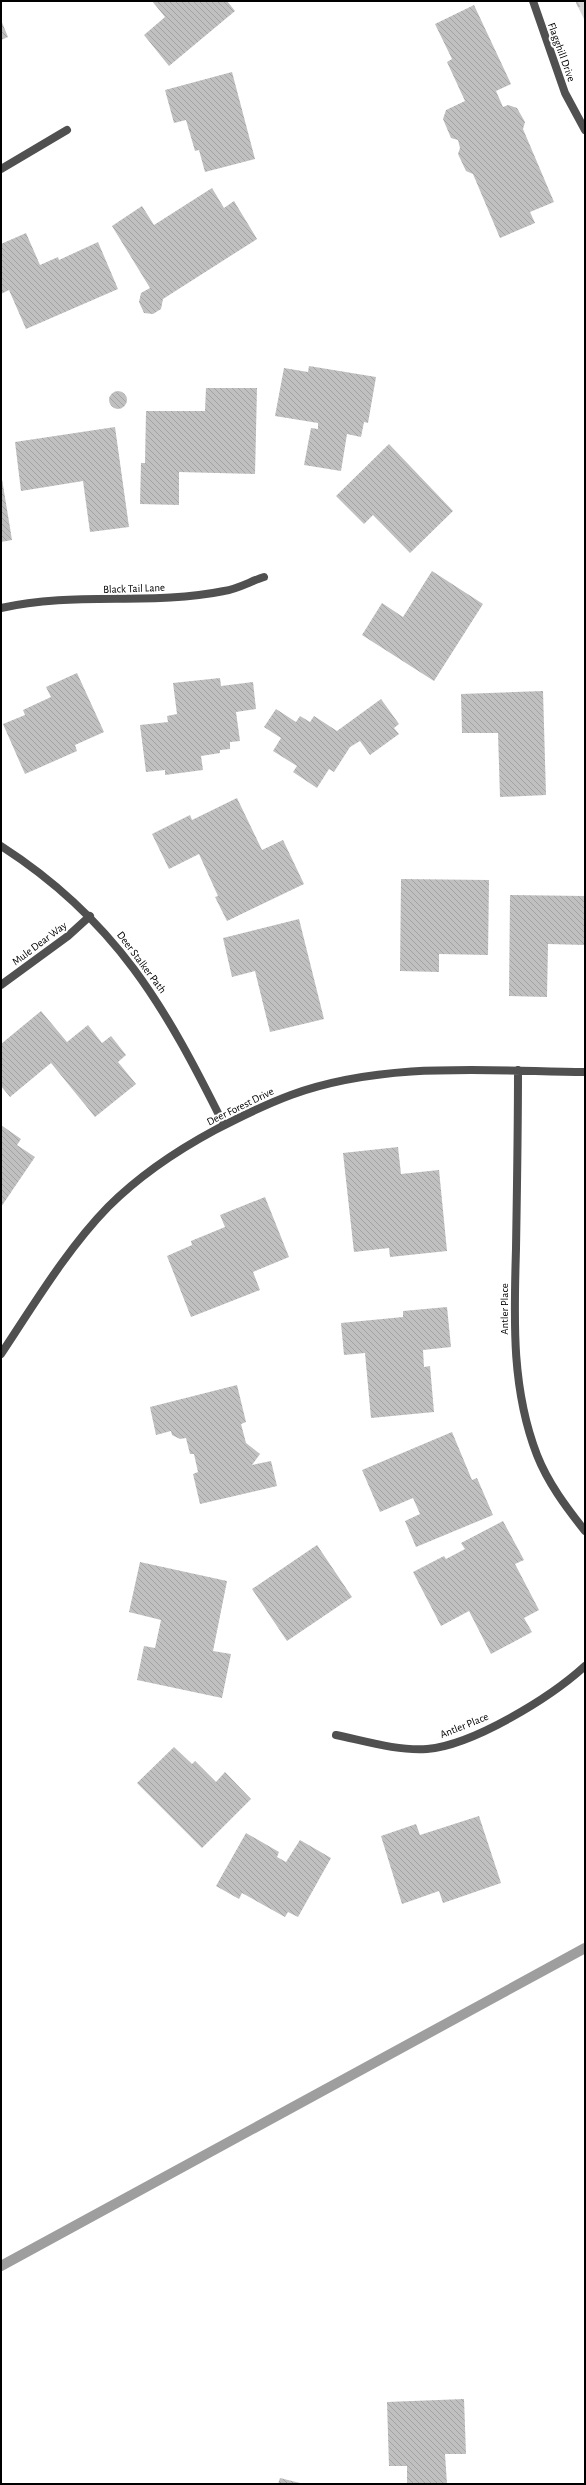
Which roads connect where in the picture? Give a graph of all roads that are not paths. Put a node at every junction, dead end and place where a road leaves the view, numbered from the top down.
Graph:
1 (533, 1) edge
2 (67, 130) dead end
3 (585, 130) edge
4 (1, 169) edge
5 (264, 576) dead end
6 (1, 608) edge
7 (1, 846) edge
8 (90, 916) junction
9 (1, 985) edge
10 (518, 1070) junction
11 (585, 1072) edge
12 (224, 1125) junction
13 (1, 1354) edge
14 (585, 1531) edge
15 (585, 1666) edge
16 (336, 1736) dead end

1 - 3 street, Flagghill Drive
2 - 4 street
5 - 6 street, Black Tail Lane
7 - 8 street, Deer Stalker Path
8 - 9 street, Mule Dear Way
8 - 12 street, Deer Stalker Path
10 - 11 street, Deer Forest Drive
10 - 12 street, Deer Forest Drive
10 - 14 street, Antler Place
12 - 13 street, Deer Forest Drive
15 - 16 street, Antler Place

